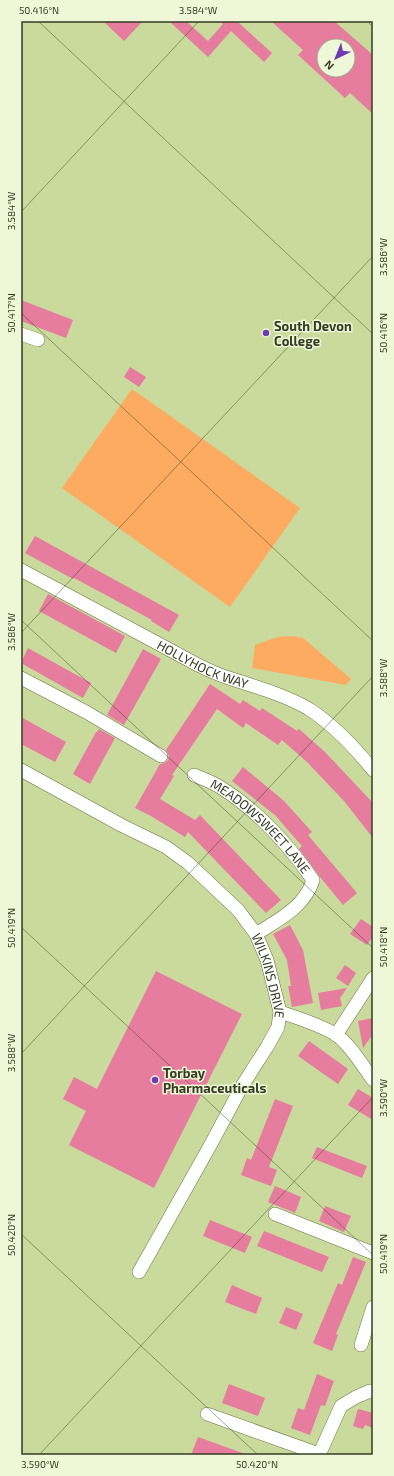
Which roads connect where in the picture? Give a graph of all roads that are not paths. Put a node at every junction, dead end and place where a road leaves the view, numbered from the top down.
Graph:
1 (21, 334) edge
2 (38, 340) dead end
3 (21, 570) edge
4 (21, 678) edge
5 (161, 756) dead end
6 (21, 770) edge
7 (373, 770) edge
8 (194, 775) dead end
9 (256, 934) junction
10 (373, 978) edge
11 (280, 1012) junction
12 (336, 1035) junction
13 (373, 1080) edge
14 (275, 1214) dead end
15 (373, 1253) edge
16 (139, 1272) dead end
17 (373, 1307) edge
18 (361, 1345) dead end
19 (373, 1392) edge
20 (207, 1414) dead end
21 (319, 1455) edge

1 - 2 street
3 - 7 street, HOLLYHOCK WAY
4 - 5 street
6 - 9 street, WILKINS DRIVE
8 - 9 street, MEADOWSWEET LANE
9 - 11 street, WILKINS DRIVE
10 - 12 street
11 - 12 street
11 - 16 street, WILKINS DRIVE
12 - 13 street
14 - 15 street
17 - 18 street
19 - 21 street
20 - 21 street

